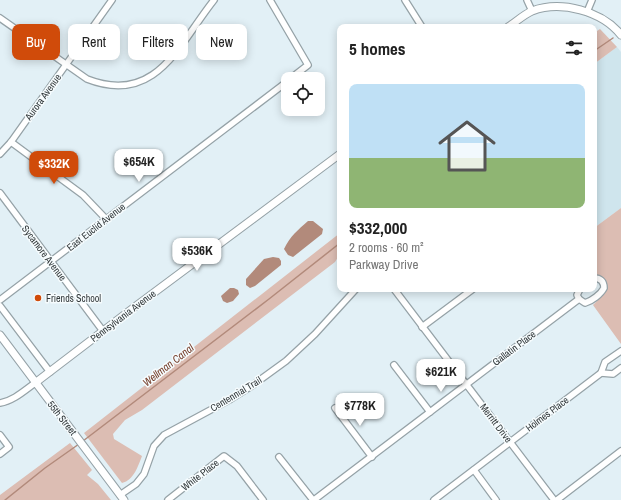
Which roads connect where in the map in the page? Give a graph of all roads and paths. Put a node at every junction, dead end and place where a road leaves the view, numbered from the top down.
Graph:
1 (112, 0) edge
2 (214, 0) edge
3 (270, 0) edge
4 (405, 0) edge
5 (527, 0) edge
6 (592, 0) edge
7 (532, 11) junction
8 (587, 12) junction
9 (0, 18) edge
10 (420, 24) edge
11 (512, 24) edge
12 (621, 34) edge
13 (66, 65) junction
14 (300, 72) edge
15 (281, 86) edge
16 (11, 142) junction
17 (0, 154) edge
18 (337, 156) edge
19 (0, 193) edge
20 (106, 219) junction
21 (51, 262) junction
22 (597, 279) edge
23 (353, 292) edge
24 (396, 292) edge
25 (469, 292) edge
26 (578, 292) edge
27 (579, 299) junction
28 (0, 300) edge
29 (0, 306) edge
30 (422, 327) junction
31 (103, 331) junction
32 (0, 335) edge
33 (621, 351) edge
34 (394, 365) dead end
35 (621, 368) edge
36 (50, 372) junction
37 (601, 373) junction
38 (35, 383) junction
39 (466, 385) junction
40 (0, 403) edge
41 (335, 408) dead end
42 (430, 412) junction
43 (0, 435) edge
44 (510, 442) junction
45 (621, 451) edge
46 (0, 454) edge
47 (279, 457) dead end
48 (372, 457) junction
49 (474, 470) junction
50 (122, 498) edge
51 (168, 500) edge
52 (263, 500) edge
53 (313, 500) edge
54 (434, 500) edge
55 (496, 500) edge
56 (554, 500) edge
57 (557, 500) edge

1 - 13 street, Aurora Avenue
2 - 13 street
3 - 14 street, East Euclid Avenue
4 - 10 street
5 - 7 street
6 - 8 street
7 - 8 street
7 - 11 street
8 - 12 street
9 - 13 street
13 - 16 street, Aurora Avenue
15 - 20 street, East Euclid Avenue
16 - 17 street, Aurora Avenue
16 - 20 street
18 - 31 street, Pennsylvania Avenue
19 - 21 street, Sycamore Avenue
20 - 21 street, East Euclid Avenue
21 - 28 street, East Euclid Avenue
21 - 31 street, Sycamore Avenue
22 - 27 street, Gallatin Place
23 - 50 street, Centennial Trail
24 - 30 street, Merritt Drive
25 - 30 street
26 - 27 street
27 - 39 street, Gallatin Place
29 - 36 street
30 - 39 street, Merritt Drive
31 - 36 street, Pennsylvania Avenue
32 - 38 street, 55th Street
33 - 37 street, Holmes Place
34 - 42 street
35 - 37 street, Holmes Place
36 - 38 street, Pennsylvania Avenue
37 - 44 street, Holmes Place
38 - 40 street, Pennsylvania Avenue
38 - 50 street, 55th Street
39 - 42 street, Gallatin Place
39 - 44 street, Merritt Drive
41 - 48 street
42 - 48 street, Gallatin Place
43 - 46 street
44 - 49 street, Holmes Place
44 - 56 street, Merritt Drive
45 - 57 street
47 - 53 street, Gallatin Place
48 - 53 street, Gallatin Place
49 - 54 street, Holmes Place
49 - 55 street
51 - 52 street, White Place

